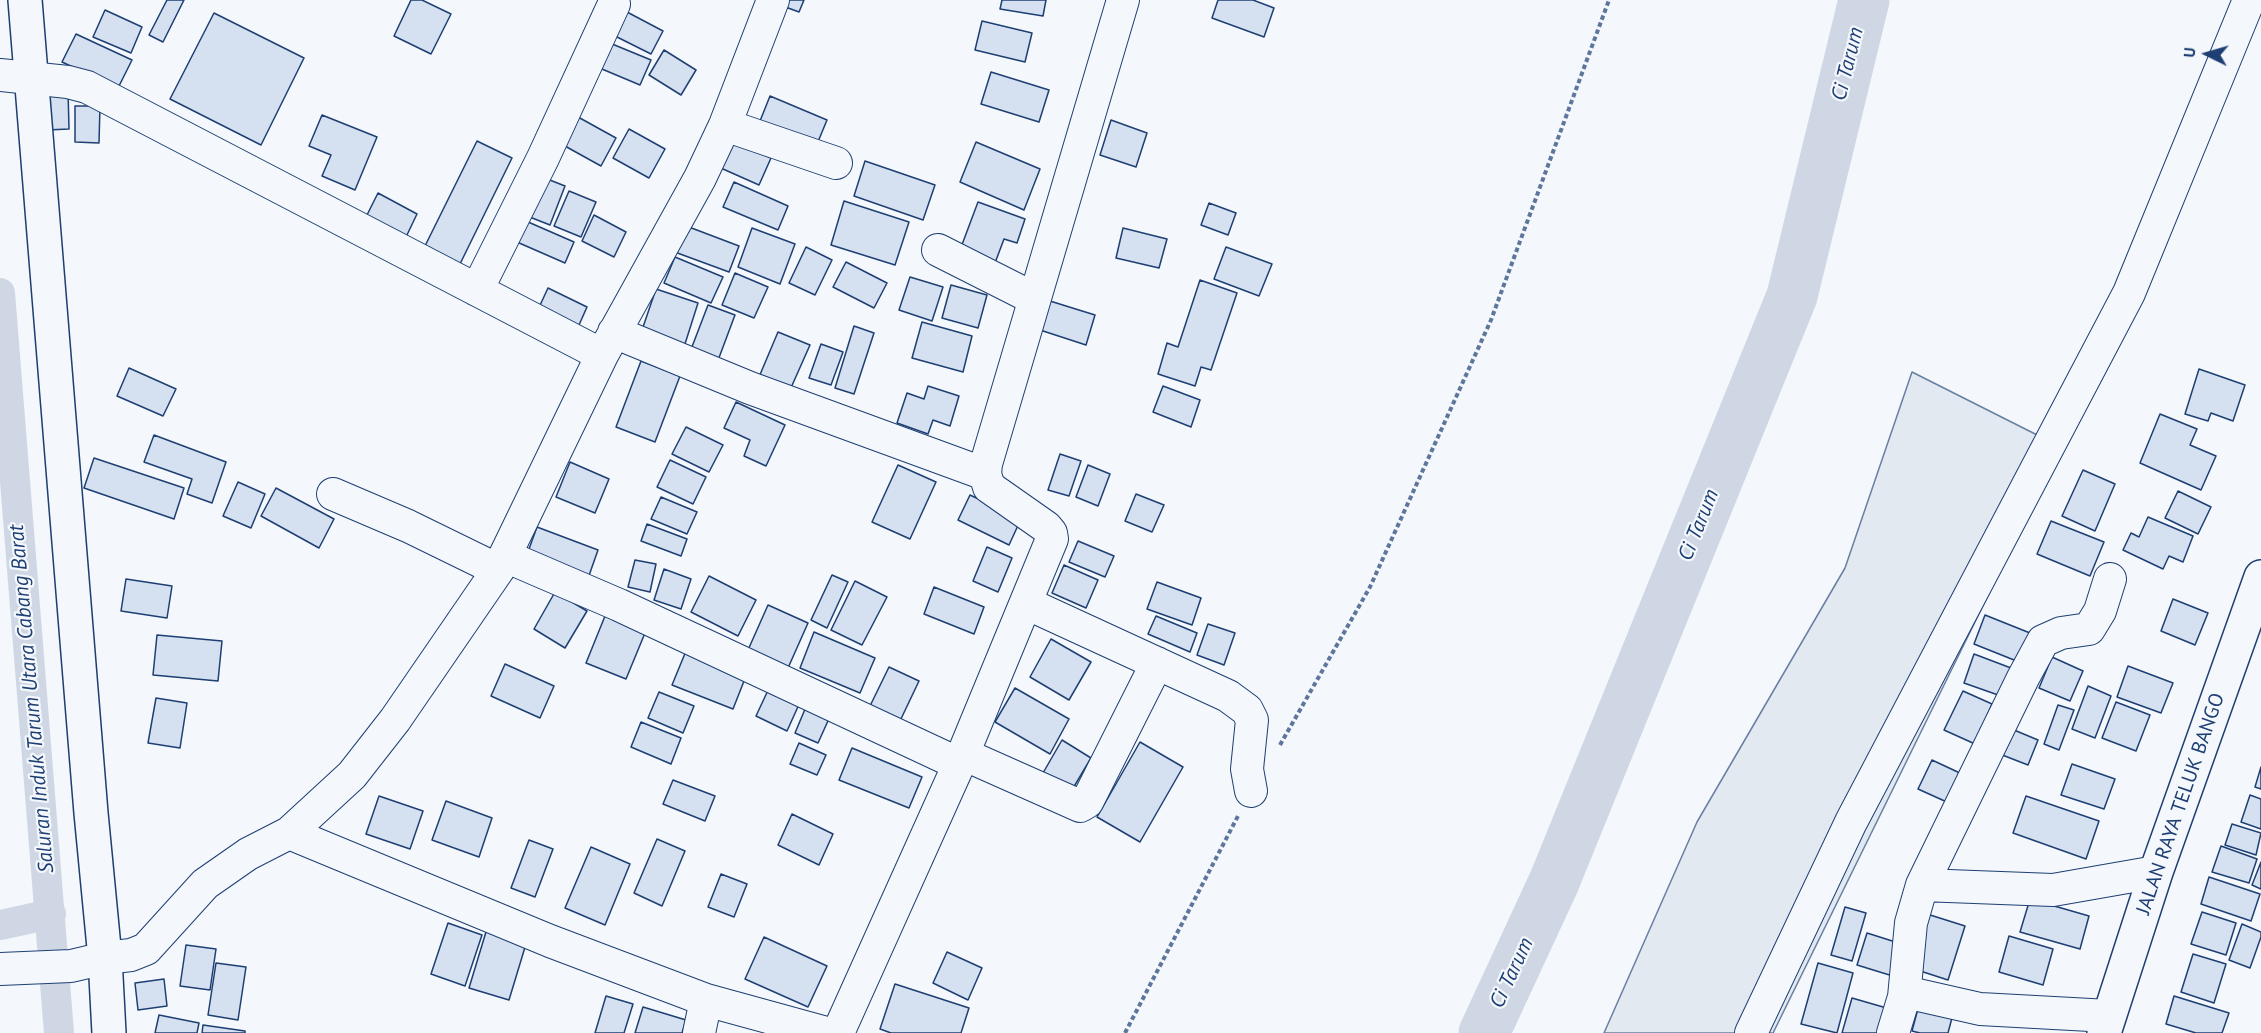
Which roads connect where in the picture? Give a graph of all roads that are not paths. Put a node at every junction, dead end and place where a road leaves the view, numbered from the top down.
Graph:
1 (25, 0) edge
2 (773, 0) edge
3 (1123, 0) edge
4 (2249, 0) edge
5 (614, 4) dead end
6 (11, 76) edge
7 (725, 125) junction
8 (836, 163) dead end
9 (938, 250) dead end
10 (477, 290) junction
11 (1033, 298) junction
12 (608, 343) junction
13 (985, 474) junction
14 (333, 494) dead end
15 (501, 563) junction
16 (2261, 577) edge
17 (2110, 579) dead end
18 (1026, 603) junction
19 (1157, 663) junction
20 (961, 759) junction
21 (1251, 791) road end
22 (289, 832) junction
23 (2156, 872) junction
24 (1922, 885) junction
25 (105, 958) junction
26 (8, 968) edge
27 (1905, 992) junction
28 (706, 1000) junction
29 (2106, 1024) edge
30 (110, 1033) edge
31 (699, 1033) edge
32 (826, 1033) edge
33 (838, 1033) edge
34 (1751, 1033) edge
35 (1893, 1033) edge

1 - 6 main road
2 - 7 street
3 - 11 street
4 - 34 street
5 - 10 street
6 - 10 street
6 - 25 main road
7 - 8 street
7 - 12 street
9 - 11 street
10 - 12 street
11 - 13 street
12 - 13 street
12 - 15 street
13 - 18 street
14 - 15 street
15 - 20 street
15 - 22 street
16 - 23 main road, JALAN RAYA TELUK BANGO
17 - 24 street
18 - 19 street
18 - 20 street
19 - 20 street
19 - 21 street
20 - 33 street
22 - 25 street
22 - 28 street
23 - 24 street
23 - 29 main road, JALAN RAYA TELUK BANGO
24 - 27 street
25 - 26 street
25 - 30 main road
27 - 29 street
27 - 35 street
28 - 31 street
28 - 32 street

